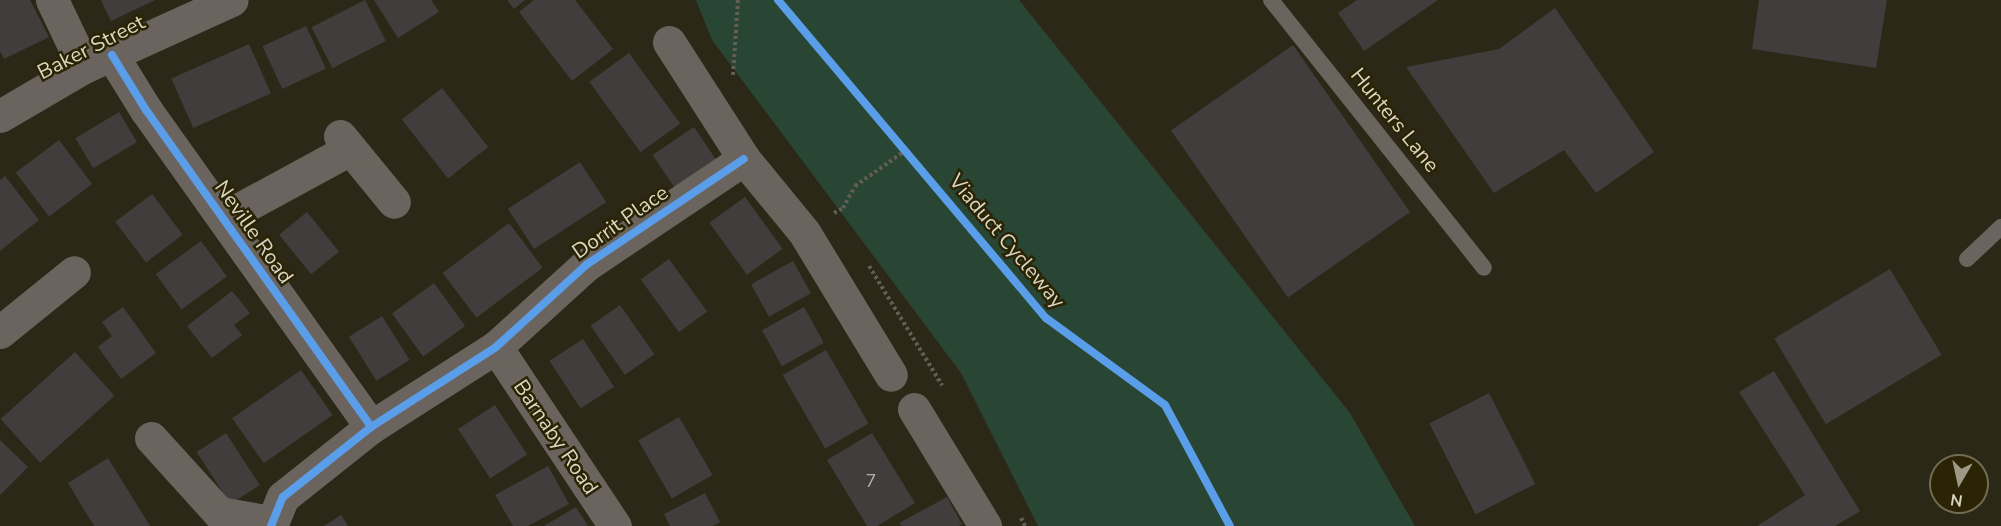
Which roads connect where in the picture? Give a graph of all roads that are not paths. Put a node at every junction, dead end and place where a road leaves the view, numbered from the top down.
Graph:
1 (52, 0) edge
2 (232, 0) edge
3 (1271, 0) edge
4 (669, 42) dead end
5 (98, 61) junction
6 (0, 116) edge
7 (744, 159) junction
8 (394, 202) dead end
9 (223, 218) junction
10 (2001, 227) edge
11 (1967, 259) dead end
12 (1484, 267) dead end
13 (74, 272) dead end
14 (0, 332) edge
15 (496, 347) junction
16 (891, 375) dead end
17 (915, 409) dead end
18 (371, 427) junction
19 (151, 438) dead end
20 (271, 524) edge
21 (615, 526) edge
22 (985, 526) edge

1 - 5 street, Neville Road
2 - 5 street, Baker Street
3 - 12 lane, Hunters Lane
4 - 7 street
5 - 6 street, Baker Street
5 - 9 street, Neville Road
7 - 15 street, Dorrit Place
7 - 16 street
8 - 9 street
9 - 18 street, Neville Road
10 - 11 lane
13 - 14 street
15 - 18 street, Dorrit Place
15 - 21 street, Barnaby Road
17 - 22 street
18 - 20 street, Dorrit Place
19 - 20 street

